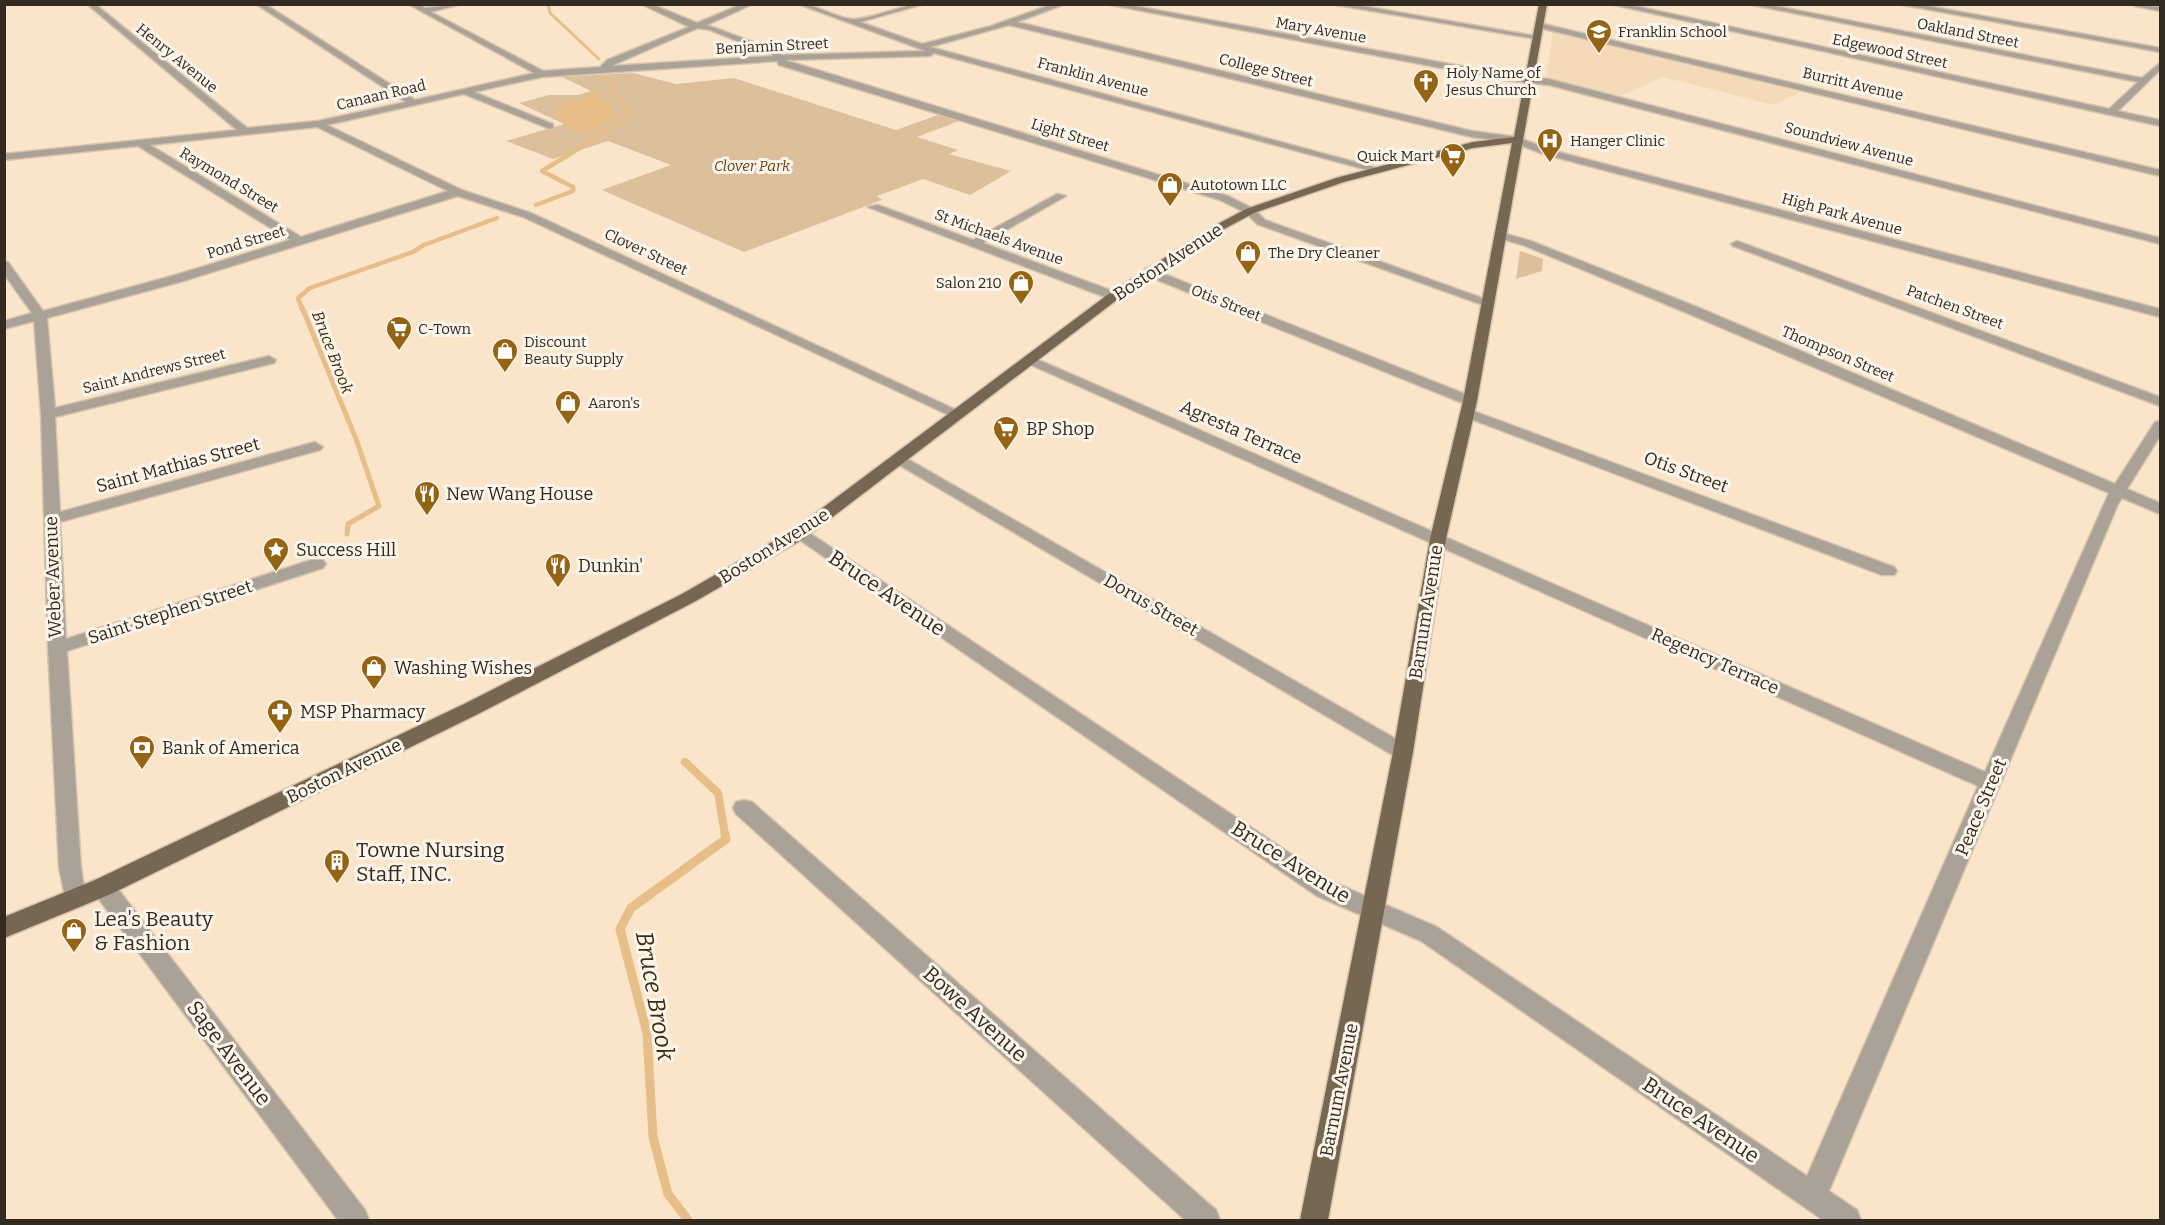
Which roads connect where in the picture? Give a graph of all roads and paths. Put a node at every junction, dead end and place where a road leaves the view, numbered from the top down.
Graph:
1 (90, 4) edge
2 (260, 4) edge
3 (411, 4) edge
4 (458, 4) edge
5 (644, 4) edge
6 (750, 4) edge
7 (801, 4) edge
8 (921, 4) edge
9 (1062, 4) edge
10 (1110, 4) edge
11 (1334, 4) edge
12 (1543, 4) edge
13 (1613, 4) edge
14 (1751, 4) edge
15 (1900, 4) edge
16 (2135, 4) edge
17 (1916, 7) junction
18 (2160, 9) edge
19 (423, 11) junction
20 (1904, 14) dead end
21 (851, 22) junction
22 (1010, 22) junction
23 (1888, 23) dead end
24 (1539, 25) junction
25 (699, 26) junction
26 (1877, 29) junction
27 (1537, 37) junction
28 (922, 46) junction
29 (2160, 50) edge
30 (944, 53) junction
31 (780, 58) junction
32 (2160, 66) edge
33 (602, 69) junction
34 (542, 74) junction
35 (1528, 80) junction
36 (2145, 81) junction
37 (464, 91) junction
38 (414, 103) junction
39 (2111, 112) junction
40 (2160, 123) edge
41 (318, 124) junction
42 (550, 126) dead end
43 (247, 133) junction
44 (1517, 140) junction
45 (142, 144) junction
46 (4, 157) edge
47 (1379, 170) junction
48 (2160, 173) edge
49 (458, 192) junction
50 (1061, 196) dead end
51 (874, 207) dead end
52 (1250, 211) junction
53 (1499, 235) junction
54 (300, 241) junction
55 (2160, 241) edge
56 (975, 243) junction
57 (1737, 244) dead end
58 (4, 265) edge
59 (1149, 272) junction
60 (1114, 296) junction
61 (1487, 302) junction
62 (2160, 313) edge
63 (40, 315) junction
64 (4, 325) edge
65 (269, 360) dead end
66 (1029, 361) junction
67 (2160, 402) edge
68 (1469, 407) junction
69 (48, 414) junction
70 (958, 414) junction
71 (2160, 425) edge
72 (315, 447) dead end
73 (900, 459) junction
74 (2118, 491) junction
75 (2160, 509) edge
76 (51, 519) junction
77 (799, 534) junction
78 (1438, 539) junction
79 (317, 564) dead end
80 (1888, 571) dead end
81 (57, 648) junction
82 (1403, 752) junction
83 (1991, 783) junction
84 (744, 808) dead end
85 (103, 886) junction
86 (75, 899) junction
87 (1374, 912) junction
88 (4, 928) edge
89 (1813, 1196) junction
90 (355, 1221) edge
91 (1206, 1221) edge
92 (1314, 1221) edge
93 (1847, 1221) edge

1 - 43 street, Henry Avenue
2 - 38 street
3 - 19 street
4 - 19 street
5 - 25 street, Light Street
6 - 25 street, Canaan Road
7 - 21 street, Franklin Avenue
8 - 21 street
9 - 22 street
10 - 35 street, Mary Avenue
11 - 27 street
12 - 24 main road, Barnum Avenue
13 - 39 street, Edgewood Street
14 - 26 street, Oakland Street
15 - 17 street
16 - 18 street
17 - 20 street
17 - 29 street
19 - 34 street
21 - 28 street, Franklin Avenue
22 - 28 street
22 - 44 street, College Street
23 - 26 street
24 - 27 main road, Barnum Avenue
24 - 48 street, Burritt Avenue
25 - 31 street, Light Street
25 - 33 street, Canaan Road
26 - 36 street, Oakland Street
27 - 35 main road, Barnum Avenue
28 - 30 street, Franklin Avenue
30 - 31 street, Benjamin Street
30 - 47 street, Franklin Avenue
31 - 33 street, Benjamin Street
31 - 52 street, Light Street
32 - 36 street
33 - 34 street, Canaan Road
34 - 37 street, Canaan Road
35 - 44 main road, Barnum Avenue
35 - 55 street, Soundview Avenue
36 - 39 street
37 - 38 street, Canaan Road
37 - 42 street
38 - 41 street, Canaan Road
39 - 40 street, Edgewood Street
41 - 43 street, Canaan Road
41 - 49 street, Clover Street
43 - 45 street, Canaan Road
44 - 47 main road, Boston Avenue
44 - 53 main road, Barnum Avenue
44 - 62 street, High Park Avenue
45 - 46 street, Canaan Road
45 - 54 street, Raymond Street
47 - 52 main road, Boston Avenue
49 - 54 street, Pond Street
49 - 70 street, Clover Street
50 - 56 street
51 - 56 street, St Michaels Avenue
52 - 59 main road, Boston Avenue
52 - 61 street, Light Street
53 - 61 main road, Barnum Avenue
53 - 74 street, Thompson Street
54 - 63 street, Pond Street
56 - 60 street, St Michaels Avenue
57 - 67 street, Patchen Street
58 - 63 street
59 - 60 main road, Boston Avenue
59 - 68 street, Otis Street
60 - 66 main road, Boston Avenue
61 - 68 main road, Barnum Avenue
63 - 64 street, Pond Street
63 - 69 street, Weber Avenue
65 - 69 street, Saint Andrews Street
66 - 70 main road, Boston Avenue
66 - 78 street, Agresta Terrace
68 - 78 main road, Barnum Avenue
68 - 80 street, Otis Street
69 - 76 street, Weber Avenue
70 - 73 main road, Boston Avenue
71 - 74 street, Peace Street
72 - 76 street, Saint Mathias Street
73 - 77 main road, Boston Avenue
73 - 82 street, Dorus Street
74 - 75 street, Thompson Street
74 - 83 street, Peace Street
76 - 81 street, Weber Avenue
77 - 85 main road, Boston Avenue
77 - 87 street, Bruce Avenue
78 - 82 main road, Barnum Avenue
78 - 83 street, Regency Terrace
79 - 81 street, Saint Stephen Street
81 - 86 street, Weber Avenue
82 - 87 main road, Barnum Avenue
83 - 89 street, Peace Street
84 - 91 street, Bowe Avenue
85 - 86 main road, Boston Avenue
85 - 90 street, Sage Avenue
86 - 88 main road, Boston Avenue
87 - 89 street, Bruce Avenue
87 - 92 main road, Barnum Avenue
89 - 93 street, Bruce Avenue

